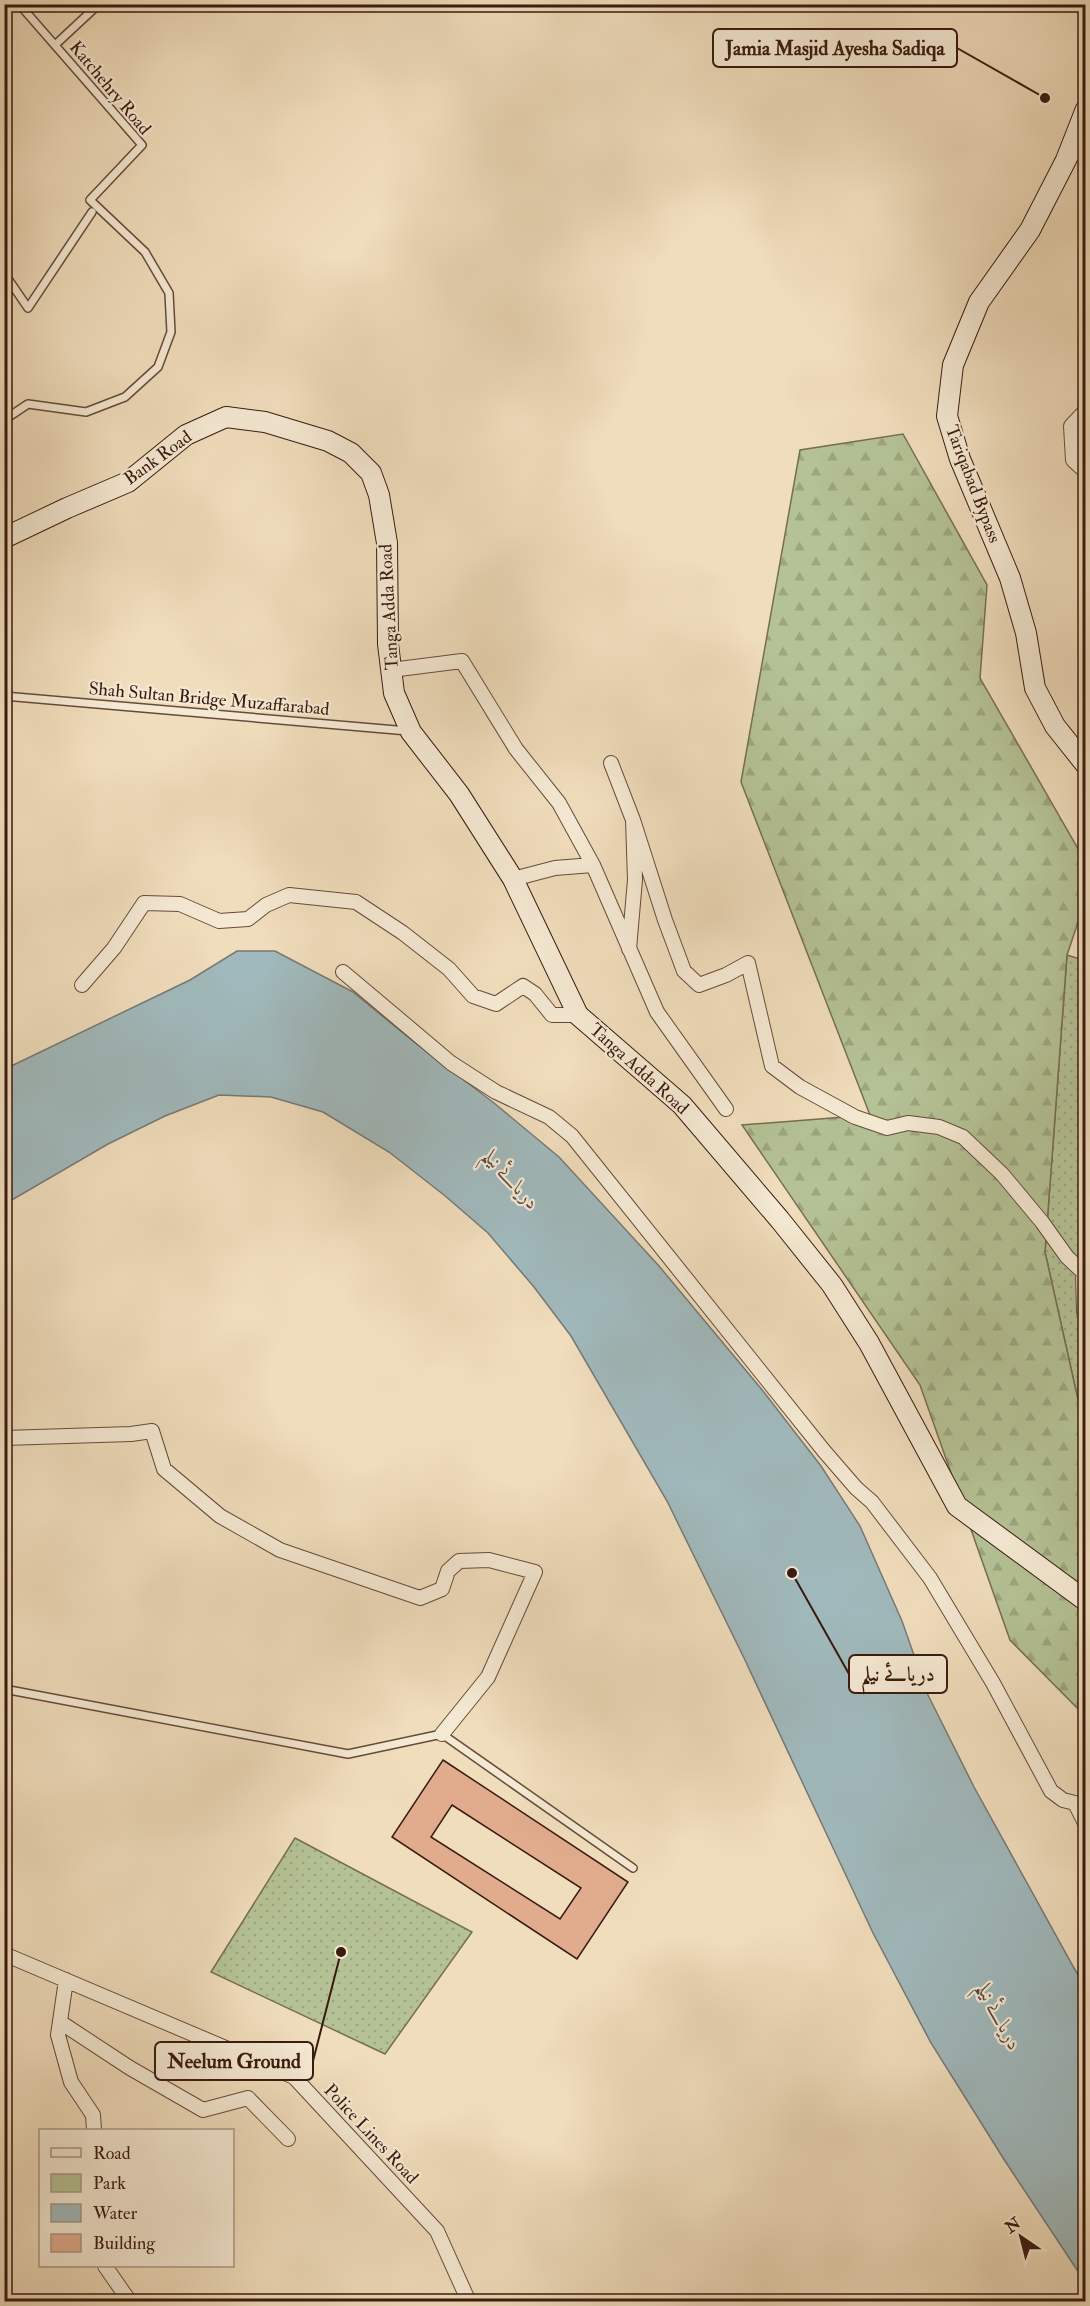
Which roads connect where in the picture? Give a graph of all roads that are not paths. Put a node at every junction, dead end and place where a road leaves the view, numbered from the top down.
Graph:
1 (19, 4) edge
2 (99, 4) edge
3 (55, 45) junction
4 (1086, 110) edge
5 (1086, 145) edge
6 (1066, 160) junction
7 (92, 212) dead end
8 (4, 273) edge
9 (1086, 410) edge
10 (4, 420) edge
11 (351, 453) joint
12 (1086, 472) edge
13 (4, 538) edge
14 (392, 670) junction
15 (4, 696) edge
16 (411, 732) junction
17 (611, 763) dead end
18 (1086, 765) edge
19 (633, 820) junction
20 (593, 865) junction
21 (513, 879) junction
22 (628, 951) junction
23 (344, 972) dead end
24 (82, 985) dead end
25 (578, 1015) junction
26 (726, 1109) dead end
27 (1086, 1314) edge
28 (4, 1438) edge
29 (1086, 1601) edge
30 (4, 1689) edge
31 (442, 1734) junction
32 (1086, 1825) edge
33 (633, 1868) dead end
34 (4, 1954) edge
35 (66, 1980) junction
36 (60, 2022) junction
37 (94, 2129) edge
38 (288, 2139) dead end
39 (106, 2267) edge
40 (130, 2301) edge
41 (469, 2301) edge

1 - 3 lane, Katchehry Road
2 - 3 lane
3 - 10 lane, Katchehry Road
4 - 6 main road, Tariqabad Bypass
5 - 6 street
6 - 18 main road, Tariqabad Bypass
7 - 8 lane
9 - 12 street
11 - 13 main road, Bank Road
11 - 14 main road, Tanga Adda Road
14 - 16 main road, Tanga Adda Road
14 - 20 street
15 - 16 lane, Shah Sultan Bridge Muzaffarabad
16 - 21 main road, Tanga Adda Road
17 - 19 street
19 - 22 street
19 - 27 street
20 - 21 street
20 - 22 street
21 - 25 main road, Tanga Adda Road
22 - 26 street
23 - 32 street
24 - 25 street
25 - 29 main road, Tanga Adda Road
28 - 31 street
30 - 31 lane
31 - 33 lane
34 - 35 street, Police Lines Road
35 - 36 street
35 - 41 street, Police Lines Road
36 - 37 street
36 - 38 street
39 - 40 street

